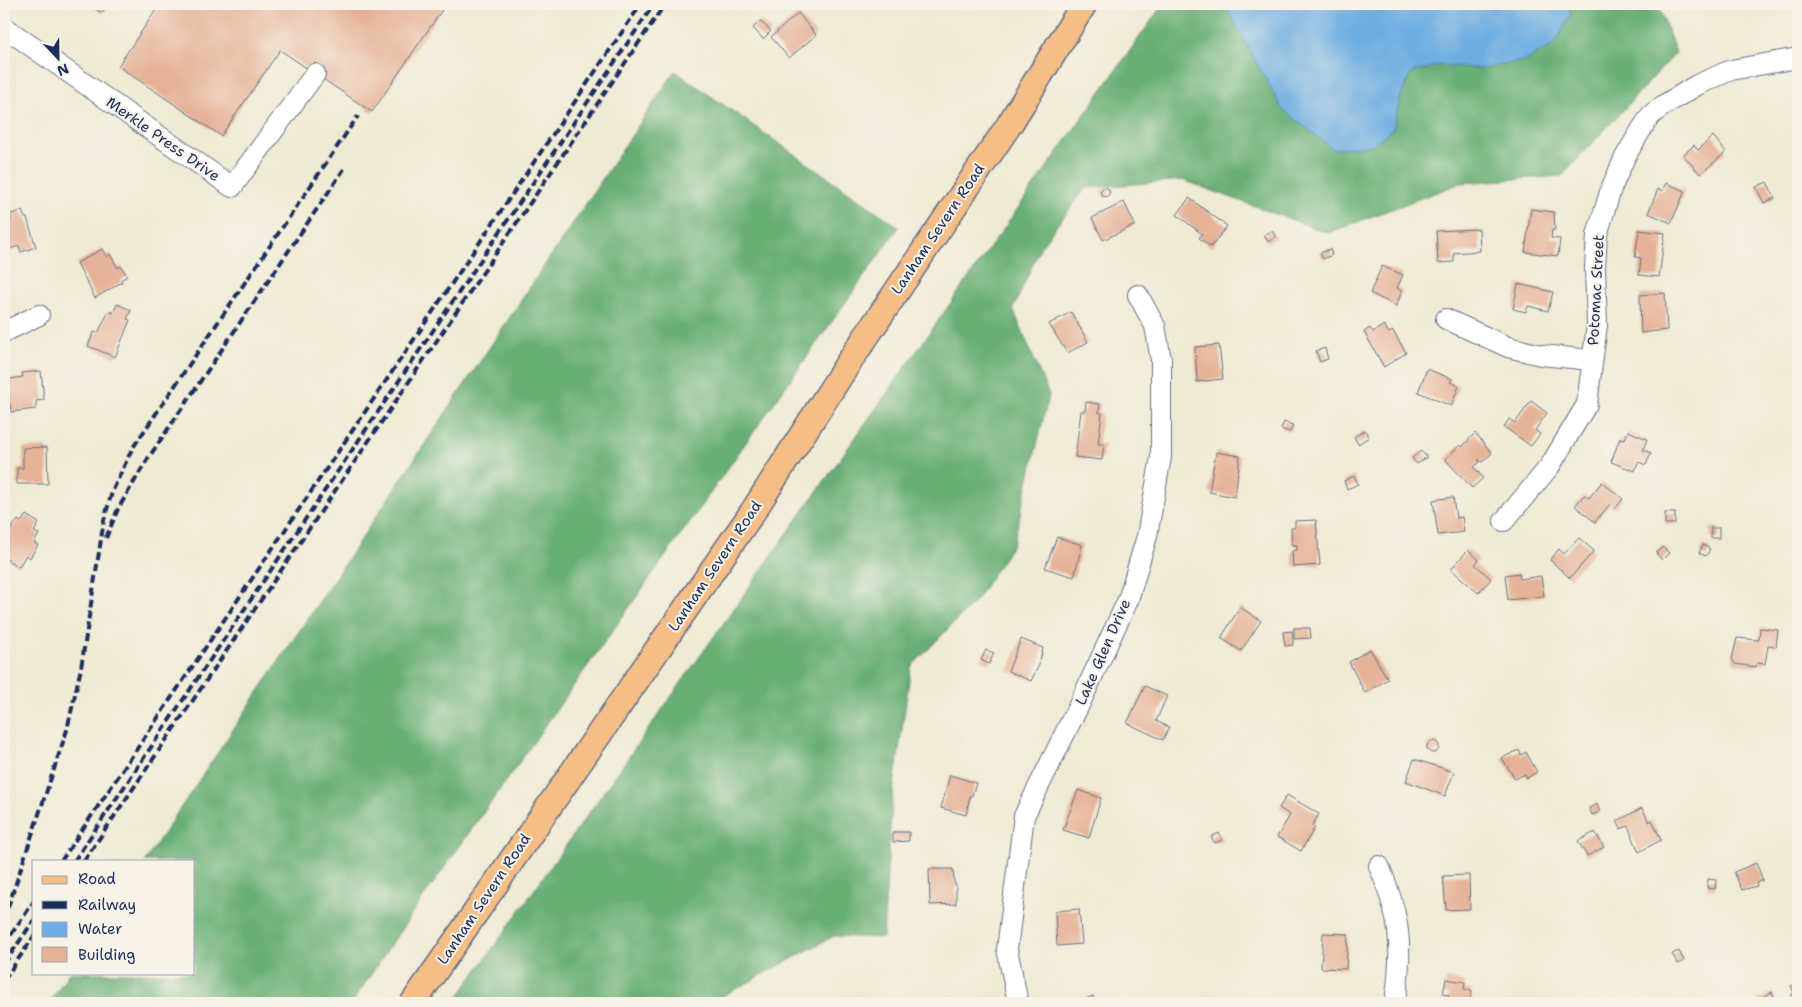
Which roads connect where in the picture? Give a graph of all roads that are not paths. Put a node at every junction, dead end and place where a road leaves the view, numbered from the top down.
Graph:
1 (1084, 4) edge
2 (1102, 4) edge
3 (4, 27) edge
4 (1798, 58) edge
5 (315, 74) dead end
6 (1009, 125) junction
7 (1138, 295) dead end
8 (39, 315) dead end
9 (1446, 319) dead end
10 (4, 332) edge
11 (1592, 360) junction
12 (1504, 521) dead end
13 (1379, 866) dead end
14 (413, 1003) edge
15 (1018, 1003) edge
16 (1395, 1003) edge

1 - 6 main road, Lanham Severn Road
2 - 6 main road, Lanham Severn Road
3 - 5 street, Merkle Press Drive
4 - 11 street, Potomac Street
6 - 14 main road, Lanham Severn Road
7 - 15 street, Lake Glen Drive
8 - 10 street
9 - 11 street
11 - 12 street, Potomac Street
13 - 16 street

